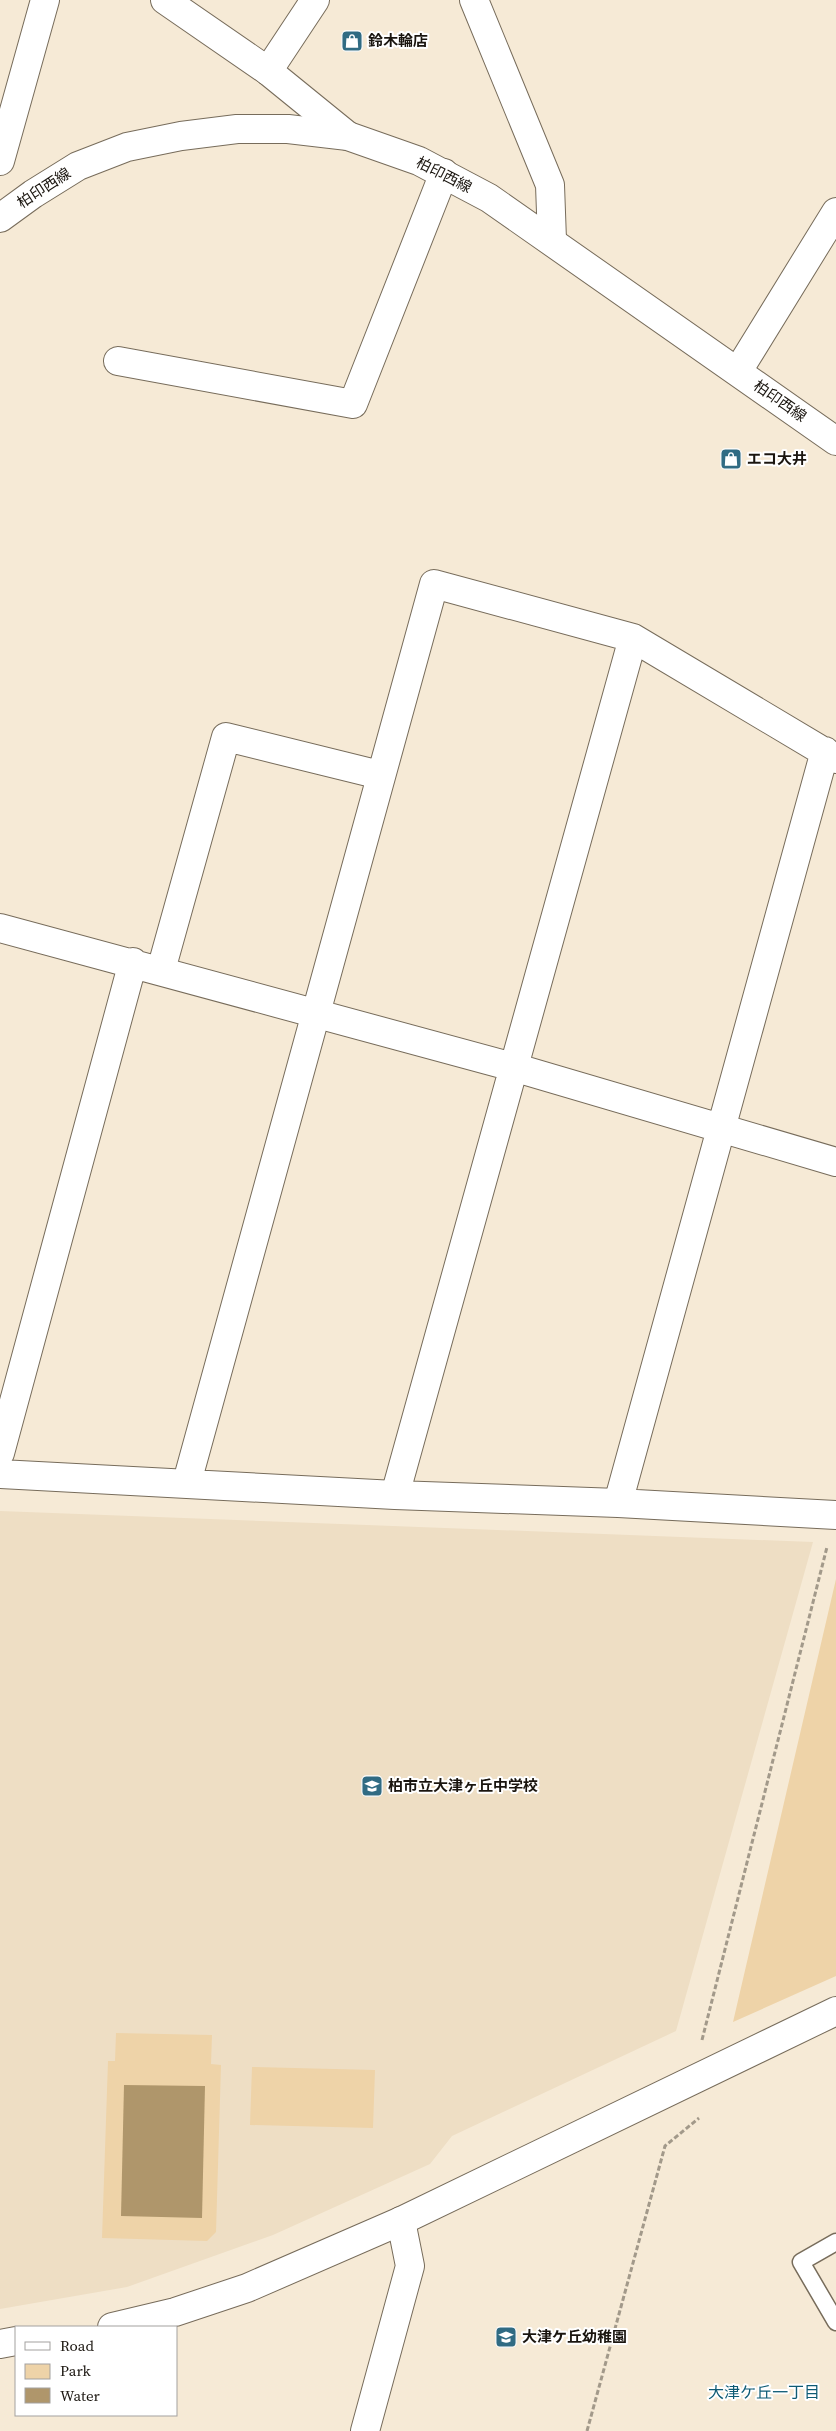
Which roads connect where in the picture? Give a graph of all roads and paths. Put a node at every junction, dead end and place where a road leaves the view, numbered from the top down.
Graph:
1 (45, 0) edge
2 (165, 0) edge
3 (315, 0) edge
4 (474, 0) edge
5 (268, 72) junction
6 (348, 136) junction
7 (0, 161) edge
8 (444, 173) junction
9 (836, 212) edge
10 (0, 218) edge
11 (552, 240) junction
12 (118, 361) dead end
13 (738, 371) junction
14 (836, 440) edge
15 (633, 638) junction
16 (830, 755) edge
17 (380, 775) junction
18 (0, 928) edge
19 (132, 962) junction
20 (162, 970) junction
21 (316, 1014) junction
22 (513, 1067) junction
23 (722, 1128) junction
24 (836, 1162) edge
25 (0, 1453) edge
26 (0, 1474) edge
27 (187, 1482) junction
28 (394, 1495) junction
29 (618, 1503) junction
30 (835, 1512) edge
31 (836, 2011) edge
32 (708, 2040) dead end
33 (700, 2118) dead end
34 (401, 2221) junction
35 (836, 2242) edge
36 (836, 2322) edge
37 (116, 2326) edge
38 (15, 2342) edge
39 (0, 2344) edge
40 (366, 2431) edge
41 (587, 2431) edge

1 - 7 street
2 - 5 street
3 - 5 street
4 - 11 street
5 - 6 street
6 - 8 street, 柏印西線
6 - 10 street, 柏印西線
8 - 11 street, 柏印西線
8 - 12 street
9 - 13 street
11 - 13 street, 柏印西線
13 - 14 street, 柏印西線
15 - 16 street
15 - 17 street
15 - 22 street
16 - 23 street
17 - 20 street
17 - 21 street
18 - 19 street
19 - 20 street
19 - 25 street
20 - 21 street
21 - 22 street
21 - 27 street
22 - 23 street
22 - 28 street
23 - 24 street
23 - 29 street
26 - 27 street
27 - 28 street
28 - 29 street
29 - 30 street
30 - 32 path
31 - 34 street
33 - 41 path
34 - 37 street
34 - 40 street
35 - 36 lane
38 - 39 street

